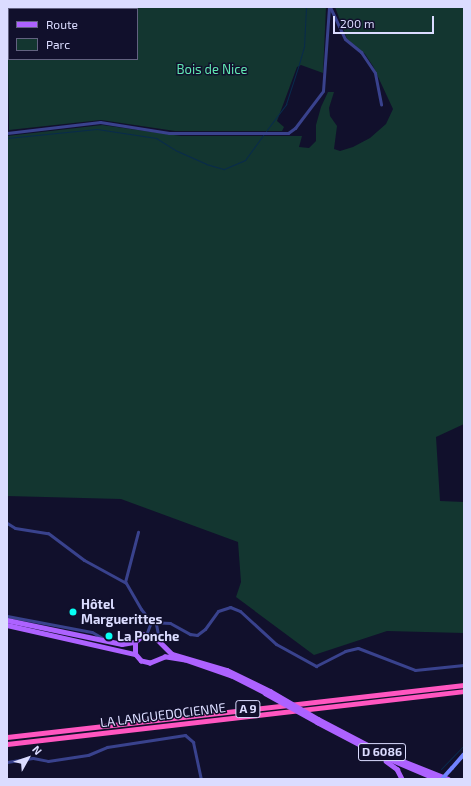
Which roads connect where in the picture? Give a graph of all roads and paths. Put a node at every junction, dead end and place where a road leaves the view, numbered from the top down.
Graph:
1 (330, 7) edge
2 (381, 104) dead end
3 (7, 133) edge
4 (7, 522) edge
5 (138, 532) dead end
6 (125, 582) junction
7 (7, 616) edge
8 (7, 620) edge
9 (151, 622) junction
10 (156, 624) junction
11 (7, 625) edge
12 (146, 635) junction
13 (160, 640) junction
14 (135, 642) junction
15 (113, 643) junction
16 (135, 654) junction
17 (158, 659) junction
18 (464, 665) edge
19 (464, 685) edge
20 (268, 692) junction
21 (464, 692) edge
22 (317, 720) junction
23 (7, 737) edge
24 (7, 744) edge
25 (360, 746) junction
26 (464, 754) edge
27 (7, 762) edge
28 (201, 779) edge
29 (402, 779) edge
30 (437, 779) edge
31 (442, 779) edge
32 (448, 779) edge

1 - 2 street
1 - 3 street
4 - 6 street
5 - 6 street
6 - 9 street
7 - 15 street
8 - 15 main road
9 - 10 street
9 - 12 street
10 - 13 street
10 - 18 street
11 - 16 main road
12 - 13 main road
12 - 14 main road
13 - 17 main road
13 - 20 main road, D 6086
14 - 15 main road
14 - 16 main road
16 - 17 main road
17 - 20 main road, D 6086
19 - 23 highway, LA LANGUEDOCIENNE / A 9
20 - 22 main road, D 6086, bridge
21 - 24 highway, LA LANGUEDOCIENNE / A 9
22 - 25 main road, D 6086
22 - 32 main road, D 6086
25 - 29 main road
25 - 30 main road, D 6086
26 - 31 main road, bridge
27 - 28 street

